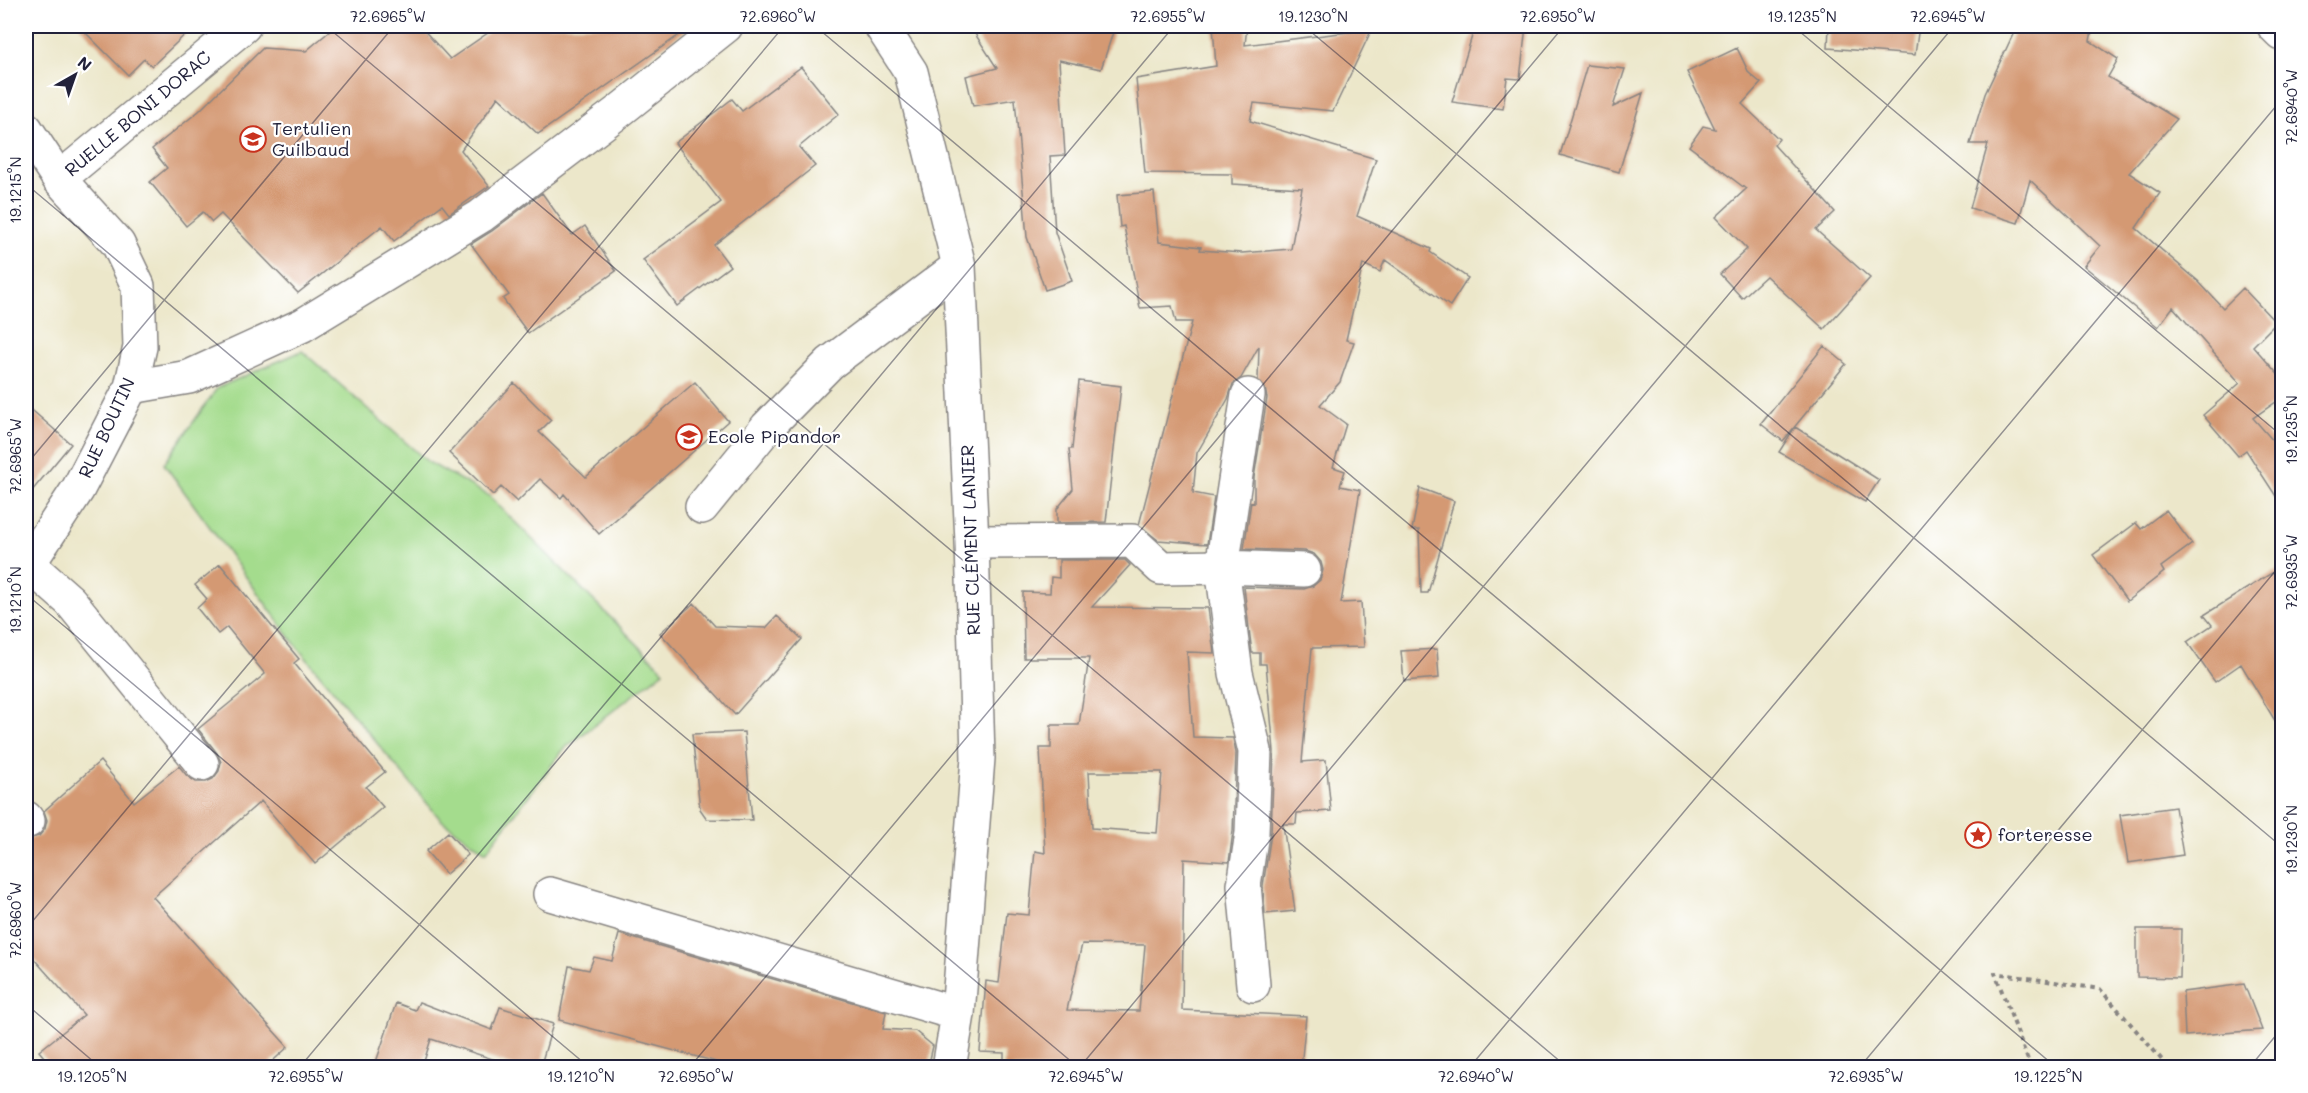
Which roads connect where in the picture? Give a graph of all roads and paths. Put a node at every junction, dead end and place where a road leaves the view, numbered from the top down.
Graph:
1 (244, 26) edge
2 (726, 26) edge
3 (881, 26) edge
4 (2274, 26) edge
5 (2283, 34) edge
6 (26, 129) edge
7 (59, 179) junction
8 (959, 266) junction
9 (130, 387) junction
10 (1248, 395) dead end
11 (702, 507) dead end
12 (972, 542) junction
13 (27, 566) edge
14 (1222, 567) junction
15 (1304, 570) dead end
16 (202, 764) dead end
17 (550, 894) dead end
18 (1253, 986) dead end
19 (958, 1014) junction
20 (950, 1068) edge
21 (2031, 1068) edge
22 (2169, 1068) edge

1 - 7 street, RUELLE BONI DORAC
2 - 9 street
3 - 8 street, RUE CLÉMENT LANIER
4 - 5 street
6 - 7 street, RUE BOUTIN
7 - 9 street, RUE BOUTIN
8 - 11 street
8 - 12 street, RUE CLÉMENT LANIER
9 - 13 street, RUE BOUTIN
10 - 14 street
12 - 14 street
12 - 19 street, RUE CLÉMENT LANIER
13 - 16 street
14 - 15 street
14 - 18 street
17 - 19 street
19 - 20 street, RUE CLÉMENT LANIER
21 - 22 path

